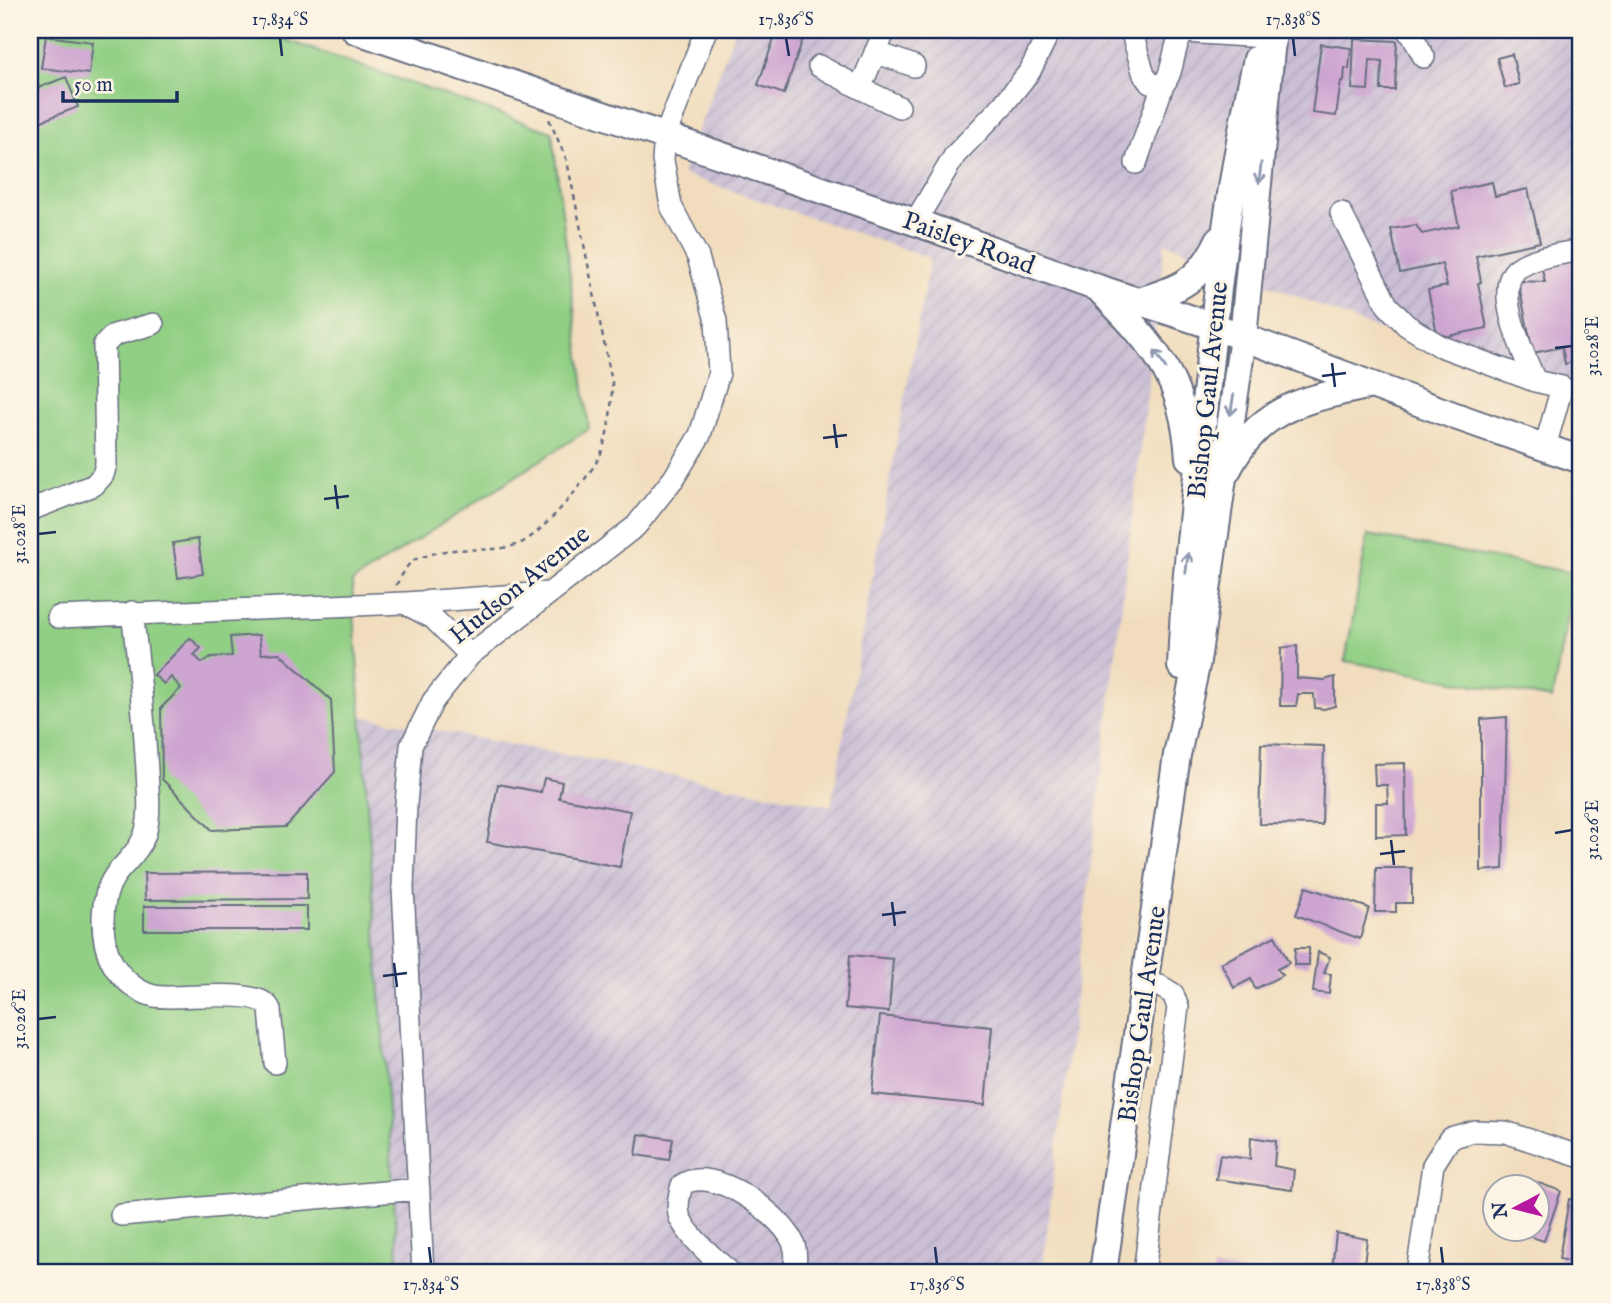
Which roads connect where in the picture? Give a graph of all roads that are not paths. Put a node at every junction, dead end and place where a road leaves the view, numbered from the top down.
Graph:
1 (355, 30) edge
2 (706, 30) edge
3 (885, 30) edge
4 (1050, 30) edge
5 (1131, 30) edge
6 (1407, 30) edge
7 (1267, 32) edge
8 (875, 52) junction
9 (1424, 57) dead end
10 (819, 66) dead end
11 (914, 66) dead end
12 (1163, 85) junction
13 (860, 88) junction
14 (899, 107) dead end
15 (665, 136) junction
16 (1136, 163) dead end
17 (1341, 213) dead end
18 (915, 222) junction
19 (1226, 222) junction
20 (1581, 250) edge
21 (1098, 288) junction
22 (1138, 301) junction
23 (153, 324) dead end
24 (1213, 326) junction
25 (1243, 337) junction
26 (1535, 381) junction
27 (1371, 385) junction
28 (1572, 389) edge
29 (1545, 447) junction
30 (1581, 460) edge
31 (1220, 483) junction
32 (30, 510) edge
33 (1193, 519) junction
34 (548, 593) junction
35 (394, 603) junction
36 (132, 612) junction
37 (58, 617) dead end
38 (470, 655) junction
39 (1177, 755) junction
40 (1146, 983) junction
41 (275, 1063) dead end
42 (1581, 1157) edge
43 (419, 1189) junction
44 (121, 1215) dead end
45 (423, 1273) edge
46 (731, 1273) edge
47 (794, 1273) edge
48 (1103, 1273) edge
49 (1144, 1273) edge
50 (1417, 1273) edge

1 - 15 main road, Paisley Road
2 - 15 street
3 - 8 street
4 - 18 street
5 - 12 street
6 - 9 street
7 - 12 street
7 - 19 main road, Bishop Gaul Avenue
7 -> 25 main road, Bishop Gaul Avenue
8 - 11 street
8 - 13 street
10 - 13 street
12 - 16 street
13 - 14 street
15 - 18 main road, Paisley Road
15 - 34 street, Hudson Avenue
17 - 26 street
18 - 21 main road, Paisley Road
19 - 22 main road
19 - 24 main road, Bishop Gaul Avenue
20 - 26 street
21 - 22 main road, Paisley Road
33 -> 21 main road
22 - 24 main road, Paisley Road
23 - 32 street
24 - 25 main road, Paisley Road
24 - 33 main road, Bishop Gaul Avenue
25 - 27 main road, Paisley Road
25 -> 31 main road, Bishop Gaul Avenue
26 - 28 street
27 - 29 main road, Paisley Road
27 - 31 main road
28 - 29 street
29 - 30 main road, Paisley Road
31 - 39 main road, Bishop Gaul Avenue
39 -> 33 main road, Bishop Gaul Avenue
34 - 35 street
34 - 38 street, Hudson Avenue
35 - 36 street
35 - 38 street
36 - 37 street
36 - 41 street
38 - 43 street, Hudson Avenue
39 - 40 main road, Bishop Gaul Avenue
40 - 48 main road, Bishop Gaul Avenue
40 - 49 street
42 - 50 street
43 - 44 street
43 - 45 street, Hudson Avenue
46 - 47 street

